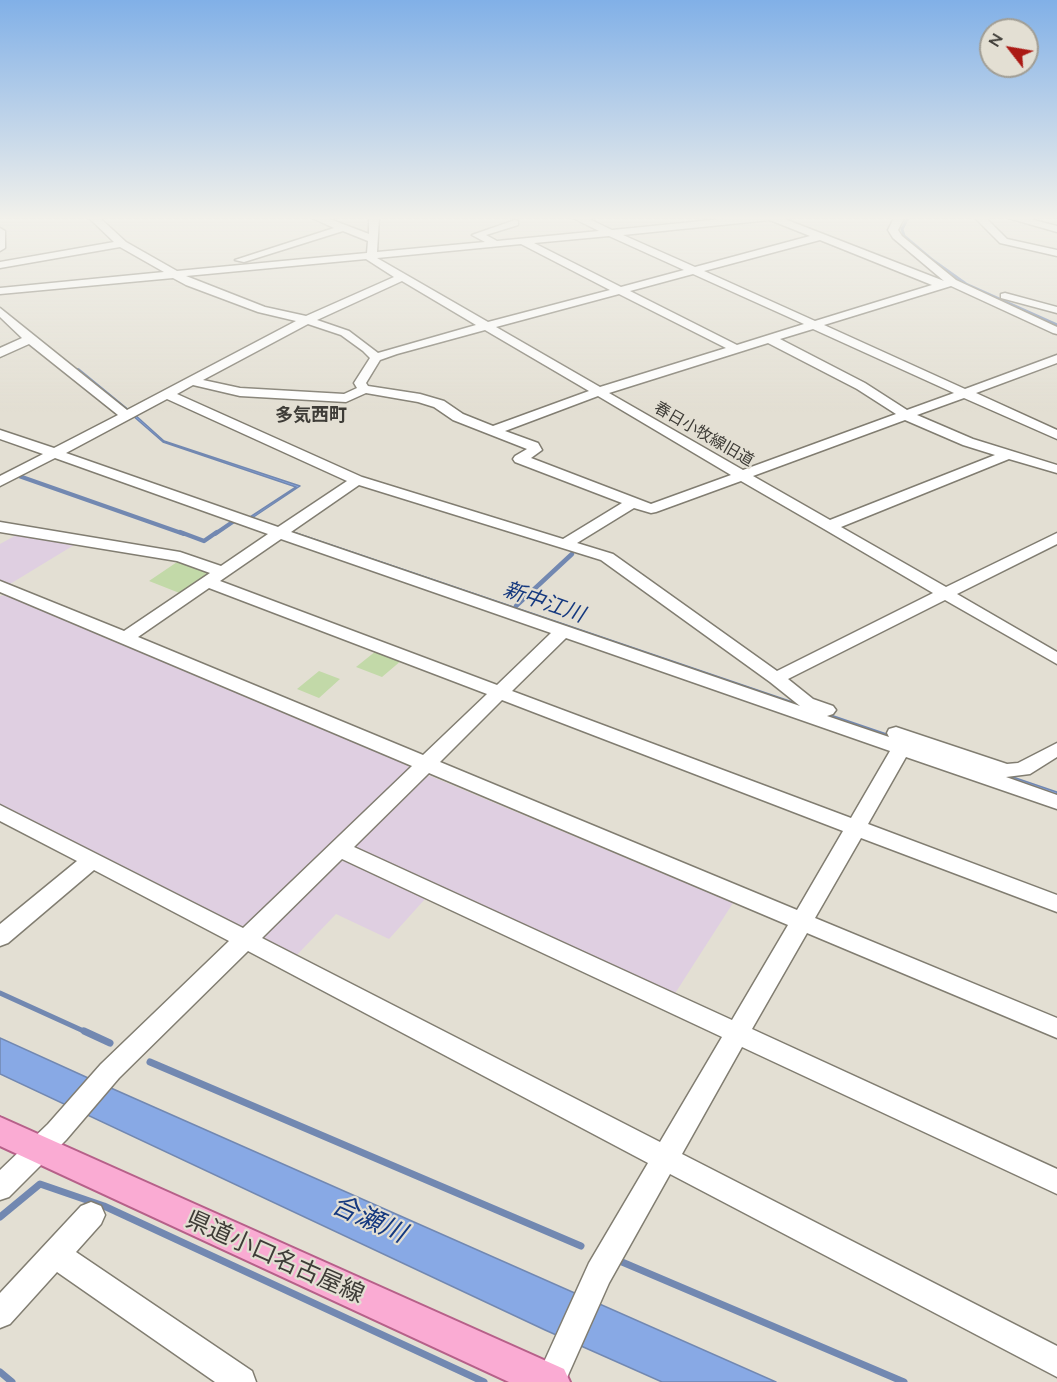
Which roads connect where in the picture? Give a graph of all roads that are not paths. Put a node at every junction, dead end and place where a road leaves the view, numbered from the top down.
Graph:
1 (89, 282) edge
2 (189, 282) edge
3 (390, 282) edge
4 (411, 282) edge
5 (603, 282) edge
6 (647, 282) edge
7 (721, 282) edge
8 (943, 282) edge
9 (973, 282) edge
10 (947, 284) junction
11 (618, 290) junction
12 (0, 291) edge
13 (1057, 310) edge
14 (0, 311) edge
15 (307, 320) junction
16 (815, 326) junction
17 (484, 327) junction
18 (1057, 330) edge
19 (30, 339) junction
20 (770, 339) junction
21 (736, 349) junction
22 (0, 353) edge
23 (376, 358) junction
24 (1057, 359) edge
25 (192, 381) junction
26 (364, 388) junction
27 (598, 392) junction
28 (965, 393) junction
29 (167, 394) junction
30 (126, 415) junction
31 (906, 415) junction
32 (494, 430) junction
33 (0, 434) edge
34 (1057, 435) edge
35 (55, 452) junction
36 (1009, 454) junction
37 (1057, 469) edge
38 (741, 475) junction
39 (357, 480) junction
40 (0, 482) edge
41 (632, 503) junction
42 (829, 526) junction
43 (0, 527) edge
44 (283, 531) junction
45 (1057, 538) edge
46 (565, 544) junction
47 (216, 577) junction
48 (2, 590) edge
49 (944, 593) junction
50 (563, 631) junction
51 (124, 639) junction
52 (1057, 659) edge
53 (776, 678) junction
54 (500, 692) junction
55 (905, 743) junction
56 (1057, 749) edge
57 (425, 766) junction
58 (1057, 802) edge
59 (0, 812) edge
60 (856, 827) junction
61 (340, 849) junction
62 (93, 860) junction
63 (1057, 904) edge
64 (802, 921) junction
65 (0, 937) edge
66 (248, 940) junction
67 (1057, 1028) edge
68 (736, 1034) junction
69 (0, 1131) edge
70 (48, 1141) junction
71 (665, 1158) junction
72 (1057, 1182) edge
73 (0, 1188) edge
74 (91, 1215) dead end
75 (55, 1254) junction
76 (0, 1314) edge
77 (1057, 1362) edge
78 (552, 1376) edge
79 (241, 1382) edge

1 - 12 street
2 - 15 street
3 - 15 street
4 - 17 street, 春日小牧線旧道
5 - 11 street
6 - 11 street
7 - 16 street
8 - 10 street
9 - 13 street
10 - 16 street
10 - 18 street
11 - 17 street
11 - 21 street
14 - 19 street
15 - 23 street
15 - 25 street
16 - 20 street
16 - 28 street
17 - 23 street
17 - 27 street, 春日小牧線旧道
19 - 22 street
19 - 30 street
20 - 21 street
20 - 31 street
21 - 27 street
23 - 26 street
24 - 28 street
25 - 26 street
25 - 29 street
26 - 32 street
27 - 32 street
27 - 38 street, 春日小牧線旧道
28 - 31 street
28 - 34 street
29 - 30 street
29 - 39 street
30 - 35 street
31 - 36 street
31 - 38 street
32 - 41 street
33 - 35 street
35 - 40 street
35 - 44 street
36 - 37 street
36 - 42 street
38 - 41 street
38 - 42 street, 春日小牧線旧道
39 - 44 street
39 - 46 street
41 - 46 street
42 - 49 street, 春日小牧線旧道
43 - 47 street
44 - 47 street
44 - 50 street
45 - 49 street
46 - 53 street
47 - 51 street
47 - 54 street
48 - 51 street
49 - 52 street, 春日小牧線旧道
49 - 53 street
50 - 54 street
50 - 55 street
51 - 57 street
53 - 55 street
54 - 57 street
54 - 60 street
55 - 56 street
55 - 58 street
55 - 60 street
57 - 61 street
57 - 64 street
59 - 62 street
60 - 63 street
60 - 64 street
61 - 66 street
61 - 68 street
62 - 65 street
62 - 66 street
64 - 67 street
64 - 68 street
66 - 70 street
66 - 71 street
68 - 71 street
68 - 72 street
69 - 70 main road, 県道小口名古屋線
70 - 73 street
70 - 78 main road, 県道小口名古屋線
71 - 77 street
71 - 78 street
74 - 75 street
75 - 76 street
75 - 79 street

